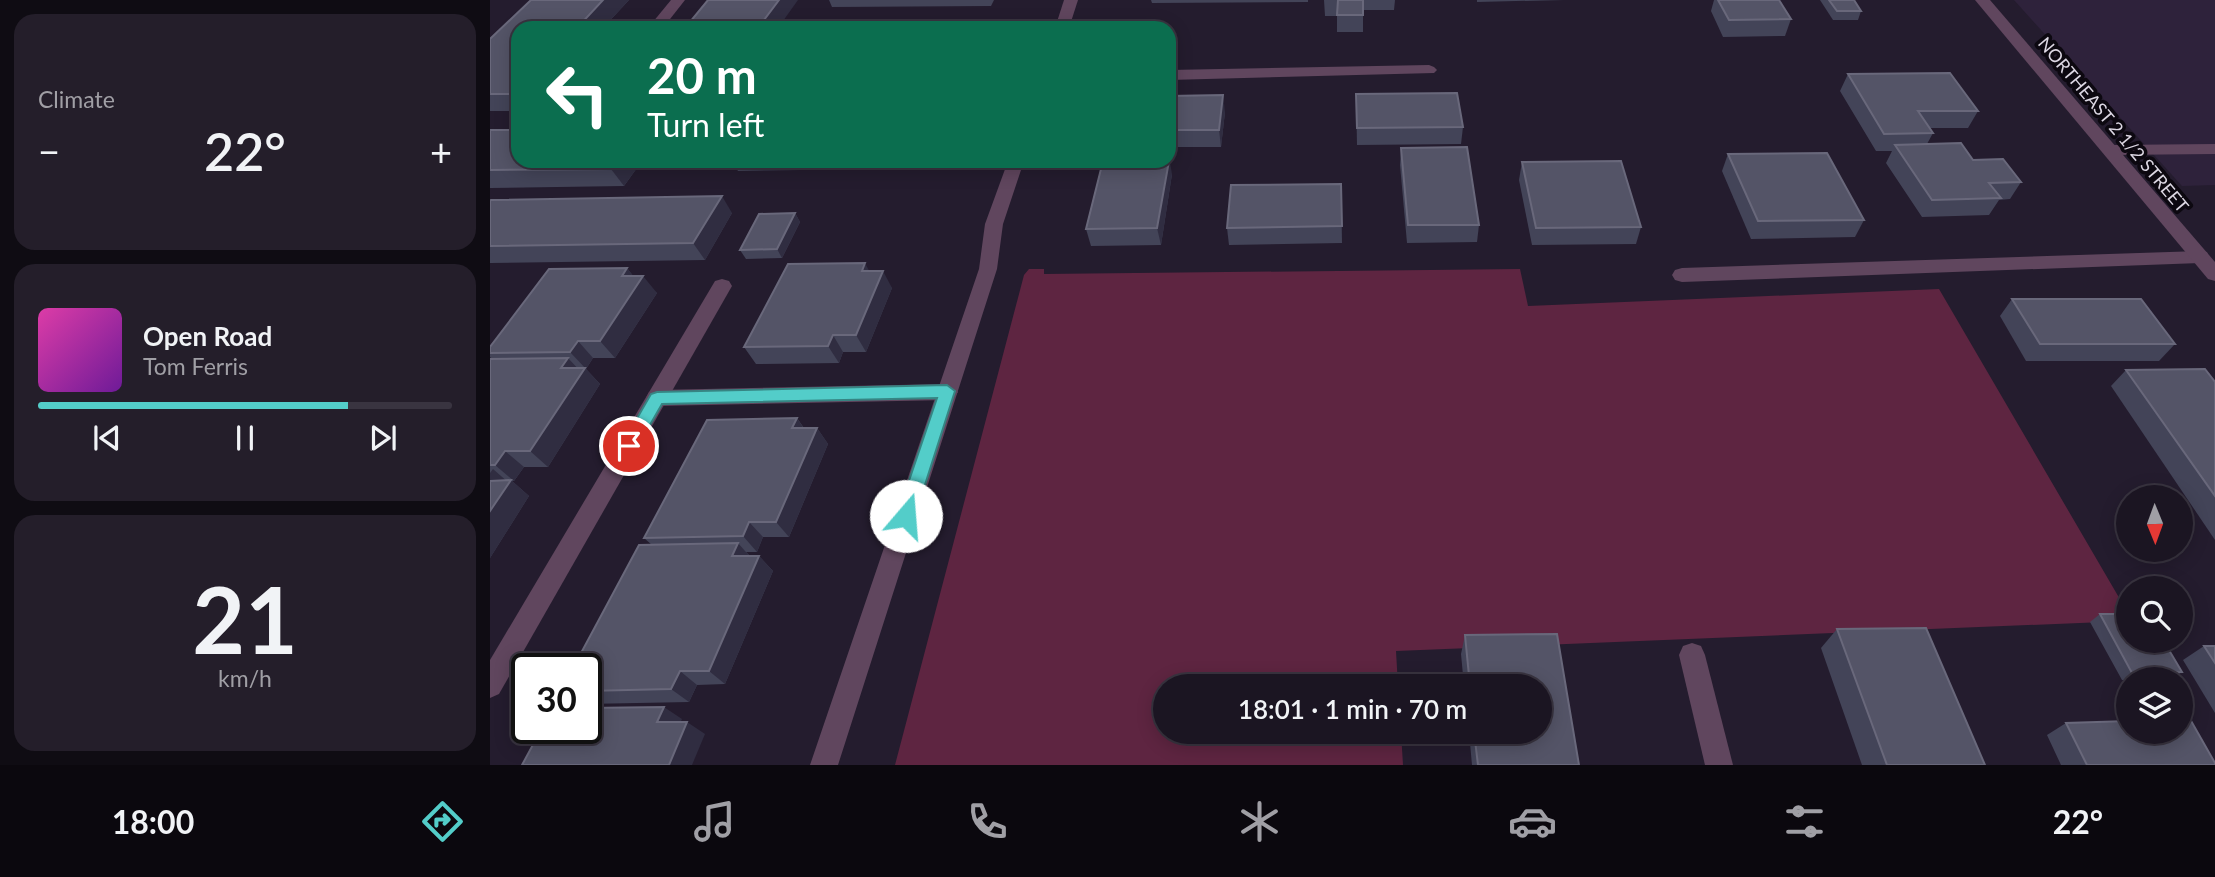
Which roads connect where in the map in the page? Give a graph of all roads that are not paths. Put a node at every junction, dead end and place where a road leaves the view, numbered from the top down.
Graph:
1 (678, 0) edge
2 (1071, 0) edge
3 (1982, 0) edge
4 (661, 21) edge
5 (1064, 21) edge
6 (1429, 70) dead end
7 (1176, 75) edge
8 (2215, 149) edge
9 (2110, 150) junction
10 (1014, 168) edge
11 (2200, 257) junction
12 (2215, 274) edge
13 (1682, 275) dead end
14 (722, 286) dead end
15 (947, 391) junction
16 (657, 398) junction
17 (1692, 655) dead end
18 (490, 685) edge
19 (824, 765) edge
20 (1719, 765) edge

1 - 4 street
2 - 5 street
3 - 9 street, NORTHEAST 2 1/2 STREET
6 - 7 street
8 - 9 street
9 - 11 street, NORTHEAST 2 1/2 STREET
10 - 15 street
11 - 12 street, NORTHEAST 2 1/2 STREET
11 - 13 street
14 - 16 street
15 - 16 street
15 - 19 street
16 - 18 street
17 - 20 street

